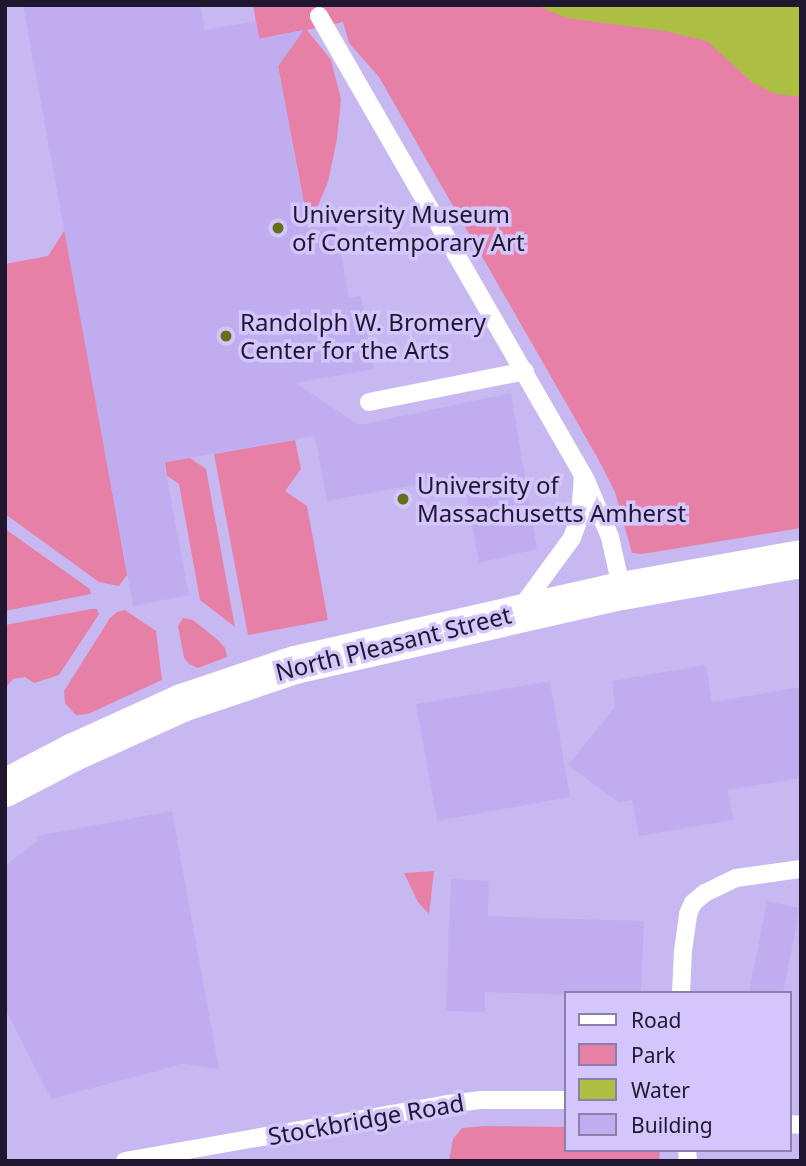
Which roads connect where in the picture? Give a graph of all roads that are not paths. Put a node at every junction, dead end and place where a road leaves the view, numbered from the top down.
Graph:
1 (319, 16) dead end
2 (524, 372) junction
3 (369, 402) dead end
4 (583, 475) junction
5 (801, 559) edge
6 (622, 591) junction
7 (517, 613) junction
8 (5, 788) edge
9 (801, 869) edge
10 (681, 991) edge
11 (564, 1100) edge
12 (125, 1161) edge

1 - 2 lane
2 - 3 lane
2 - 4 lane
4 - 6 lane
4 - 7 lane
5 - 6 main road, North Pleasant Street
6 - 7 main road, North Pleasant Street
7 - 8 main road, North Pleasant Street
9 - 10 lane
11 - 12 lane, Stockbridge Road

